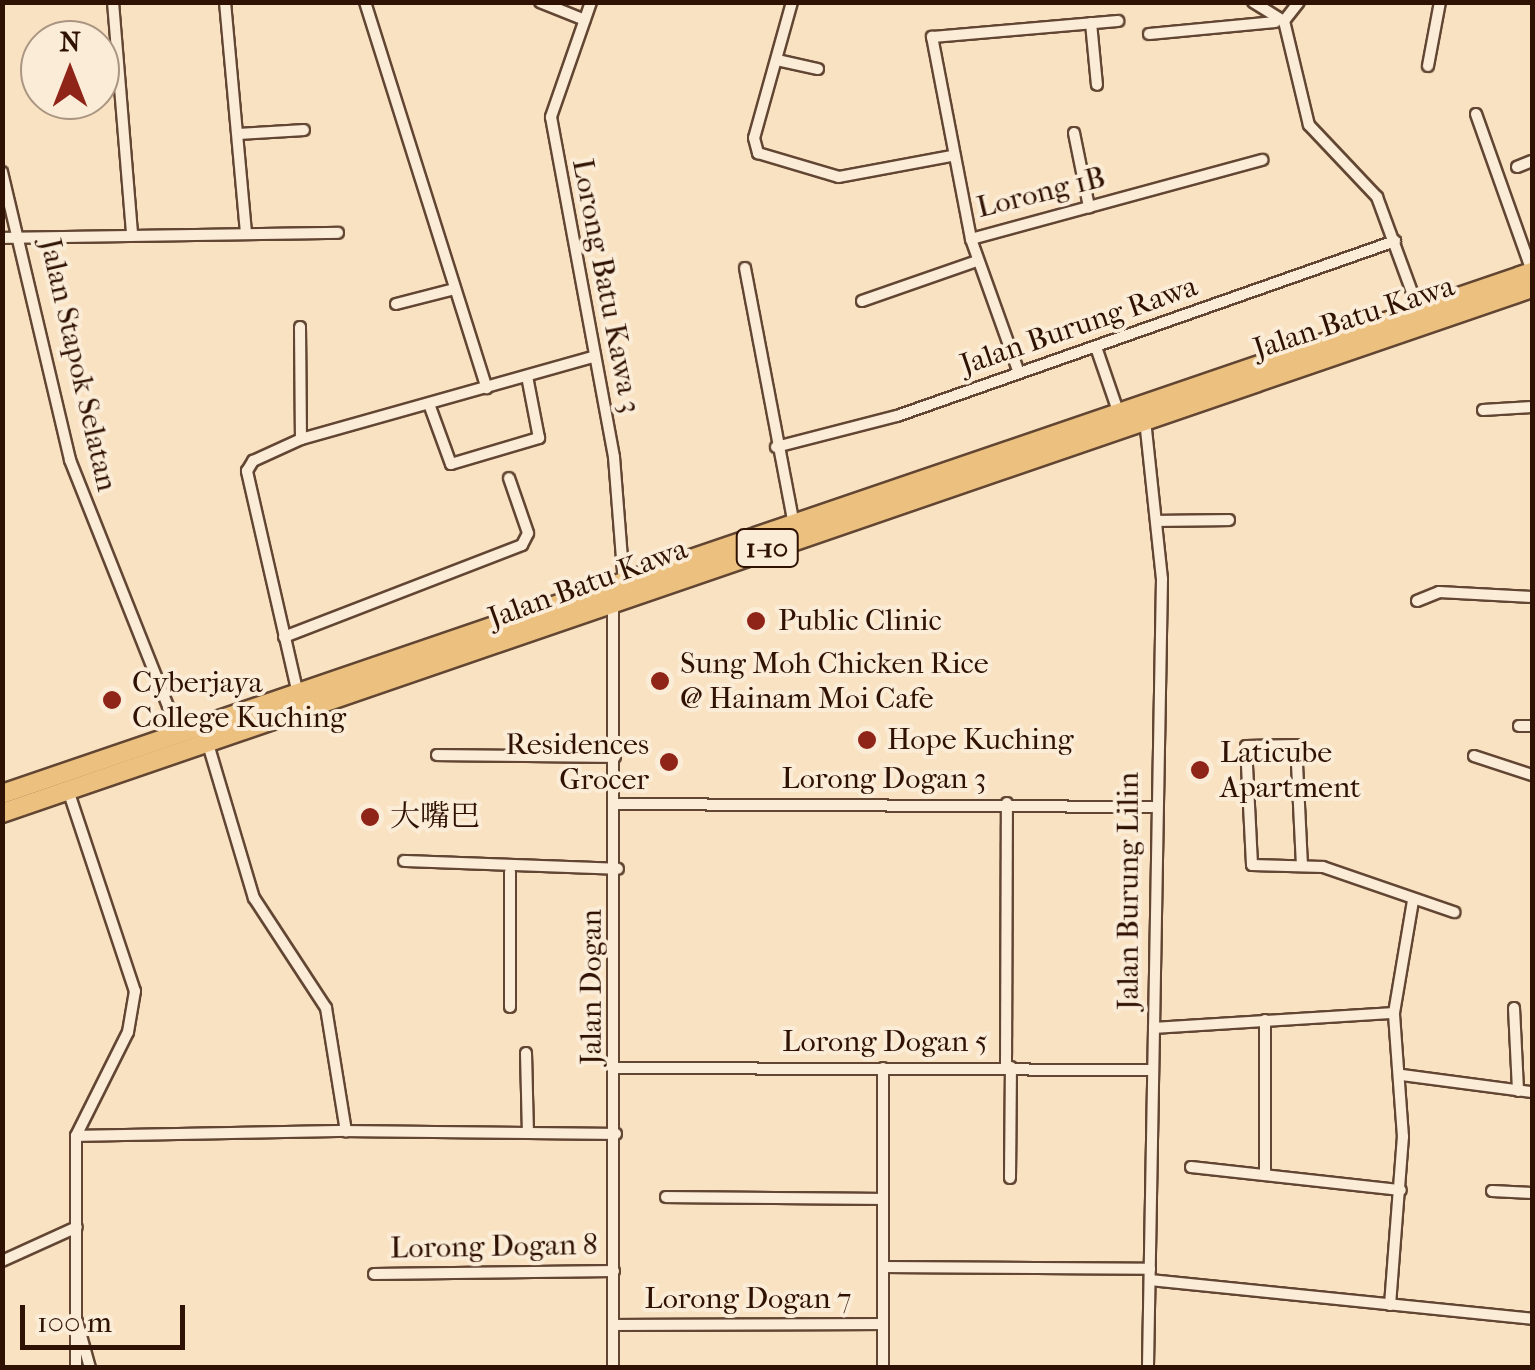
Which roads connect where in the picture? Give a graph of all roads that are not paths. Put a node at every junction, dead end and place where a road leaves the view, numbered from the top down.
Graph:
1 (112, 2) edge
2 (225, 2) edge
3 (364, 2) edge
4 (540, 2) edge
5 (591, 2) edge
6 (792, 2) edge
7 (1253, 2) edge
8 (1300, 2) edge
9 (1440, 2) edge
10 (585, 20) junction
11 (1118, 22) dead end
12 (1280, 22) junction
13 (1091, 23) junction
14 (1149, 34) dead end
15 (777, 60) junction
16 (1428, 66) dead end
17 (818, 69) dead end
18 (1097, 84) dead end
19 (1476, 114) dead end
20 (304, 130) dead end
21 (239, 134) junction
22 (1074, 134) dead end
23 (951, 156) junction
24 (1262, 160) dead end
25 (1532, 161) edge
26 (1518, 167) dead end
27 (2, 172) edge
28 (1089, 207) junction
29 (246, 232) junction
30 (132, 233) junction
31 (338, 233) dead end
32 (22, 237) junction
33 (2, 238) edge
34 (971, 239) junction
35 (1395, 242) junction
36 (977, 261) junction
37 (746, 268) dead end
38 (1532, 272) edge
39 (455, 288) junction
40 (1532, 288) edge
41 (862, 300) dead end
42 (396, 304) dead end
43 (1419, 311) junction
44 (300, 327) dead end
45 (1096, 347) junction
46 (593, 357) junction
47 (1019, 373) junction
48 (527, 376) junction
49 (487, 388) junction
50 (429, 404) junction
51 (1532, 407) edge
52 (1483, 410) dead end
53 (1118, 411) junction
54 (1144, 417) junction
55 (301, 439) junction
56 (776, 447) junction
57 (509, 478) dead end
58 (1229, 520) dead end
59 (1158, 521) junction
60 (794, 524) junction
61 (624, 586) junction
62 (1532, 597) edge
63 (1417, 601) dead end
64 (613, 607) junction
65 (284, 637) junction
66 (299, 695) junction
67 (1519, 726) dead end
68 (1532, 726) edge
69 (179, 734) junction
70 (208, 744) junction
71 (438, 755) dead end
72 (1474, 756) dead end
73 (615, 757) junction
74 (1532, 775) edge
75 (68, 790) junction
76 (2, 794) edge
77 (1007, 803) junction
78 (617, 804) junction
79 (1152, 807) junction
80 (2, 812) edge
81 (404, 861) dead end
82 (1302, 866) junction
83 (618, 869) junction
84 (510, 872) junction
85 (1413, 901) junction
86 (1454, 912) dead end
87 (510, 1007) dead end
88 (1514, 1008) dead end
89 (1394, 1013) junction
90 (1264, 1020) junction
91 (1154, 1028) junction
92 (526, 1053) dead end
93 (1008, 1067) junction
94 (616, 1068) junction
95 (884, 1068) junction
96 (1152, 1070) junction
97 (1402, 1074) junction
98 (1518, 1091) junction
99 (1532, 1092) edge
100 (346, 1131) junction
101 (528, 1133) junction
102 (616, 1134) junction
103 (76, 1136) junction
104 (1191, 1167) dead end
105 (1266, 1176) junction
106 (1010, 1178) dead end
107 (1401, 1190) junction
108 (1492, 1192) dead end
109 (1532, 1193) edge
110 (666, 1197) dead end
111 (883, 1198) junction
112 (77, 1227) junction
113 (2, 1261) edge
114 (884, 1267) junction
115 (614, 1270) junction
116 (374, 1274) dead end
117 (1150, 1274) junction
118 (1390, 1305) junction
119 (1532, 1319) edge
120 (76, 1320) junction
121 (613, 1324) junction
122 (883, 1324) junction
123 (76, 1368) edge
124 (90, 1368) edge
125 (614, 1368) edge
126 (884, 1368) edge
127 (1148, 1368) edge

1 - 30 street
2 - 21 street
3 - 39 street
4 - 10 street
5 - 10 street, Lorong Batu Kawa 3
6 - 15 street
7 - 12 street
8 - 12 street
9 - 16 street
10 - 46 street, Lorong Batu Kawa 3
11 - 13 street
12 - 14 street
12 - 35 street
13 - 18 street
13 - 23 street, Lorong 1B
15 - 17 street
15 - 23 street
19 - 38 street
20 - 21 street
21 - 29 street
22 - 28 street
23 - 34 street, Lorong 1B
24 - 28 street, Lorong 1B
25 - 26 street
27 - 32 street, Jalan Stapok Selatan
28 - 34 street, Lorong 1B
29 - 30 street
29 - 31 street
30 - 32 street
32 - 33 street
32 - 69 street, Jalan Stapok Selatan
34 - 36 street
35 - 43 street
35 - 45 street, Jalan Burung Rawa
36 - 41 street
36 - 47 street
37 - 56 street
38 - 43 highway, Jalan Batu Kawa / 1-10
39 - 42 street
39 - 49 street
40 - 54 highway, Jalan Batu Kawa / 1-10
43 - 53 highway, Jalan Batu Kawa / 1-10
44 - 55 street
45 - 47 street, Jalan Burung Rawa
45 - 53 street
46 - 48 street
46 - 61 street, Lorong Batu Kawa 3
47 - 56 street, Jalan Burung Rawa
48 - 49 street
48 - 50 street
49 - 50 street
50 - 55 street
51 - 52 street
53 - 60 highway, Jalan Batu Kawa / 1-10
54 - 59 street, Jalan Burung Lilin
54 - 64 highway, Jalan Batu Kawa / 1-10
55 - 65 street
56 - 60 street
57 - 65 street
58 - 59 street
59 - 79 street, Jalan Burung Lilin
60 - 61 highway, Jalan Batu Kawa / 1-10
61 - 66 highway, Jalan Batu Kawa / 1-10
62 - 63 street
64 - 70 highway, Jalan Batu Kawa / 1-10
64 - 73 street, Jalan Dogan
65 - 66 street
66 - 69 highway, Jalan Batu Kawa / 1-10
67 - 68 street
69 - 76 highway, Jalan Batu Kawa / 1-10
70 - 75 highway, Jalan Batu Kawa / 1-10
70 - 100 street
71 - 73 street
72 - 74 street
73 - 78 street, Jalan Dogan
75 - 80 highway, Jalan Batu Kawa / 1-10
75 - 103 street
77 - 78 street, Lorong Dogan 3
77 - 79 street, Lorong Dogan 3
77 - 93 street
78 - 83 street, Jalan Dogan
79 - 91 street, Jalan Burung Lilin
81 - 84 street
82 - 82 street
82 - 85 street
83 - 84 street
83 - 94 street, Jalan Dogan
84 - 87 street
85 - 86 street
85 - 89 street
88 - 98 street
89 - 90 street
89 - 97 street
90 - 91 street
90 - 105 street
91 - 96 street, Jalan Burung Lilin
92 - 101 street
93 - 95 street, Lorong Dogan 5
93 - 96 street, Lorong Dogan 5
93 - 106 street
94 - 95 street, Lorong Dogan 5
94 - 102 street, Jalan Dogan
95 - 111 street
96 - 117 street, Jalan Burung Lilin
97 - 98 street
97 - 107 street
98 - 99 street
100 - 101 street
100 - 103 street
101 - 102 street
102 - 115 street, Jalan Dogan
103 - 112 street
104 - 105 street
105 - 107 street
107 - 118 street
108 - 109 street
110 - 111 street
111 - 114 street
112 - 113 street
112 - 120 street
114 - 117 street
114 - 122 street
115 - 116 street, Lorong Dogan 8
115 - 121 street, Jalan Dogan
117 - 118 street
117 - 127 street, Jalan Burung Lilin
118 - 119 street
120 - 123 street
120 - 124 street
121 - 122 street, Lorong Dogan 7
121 - 125 street, Jalan Dogan
122 - 126 street

